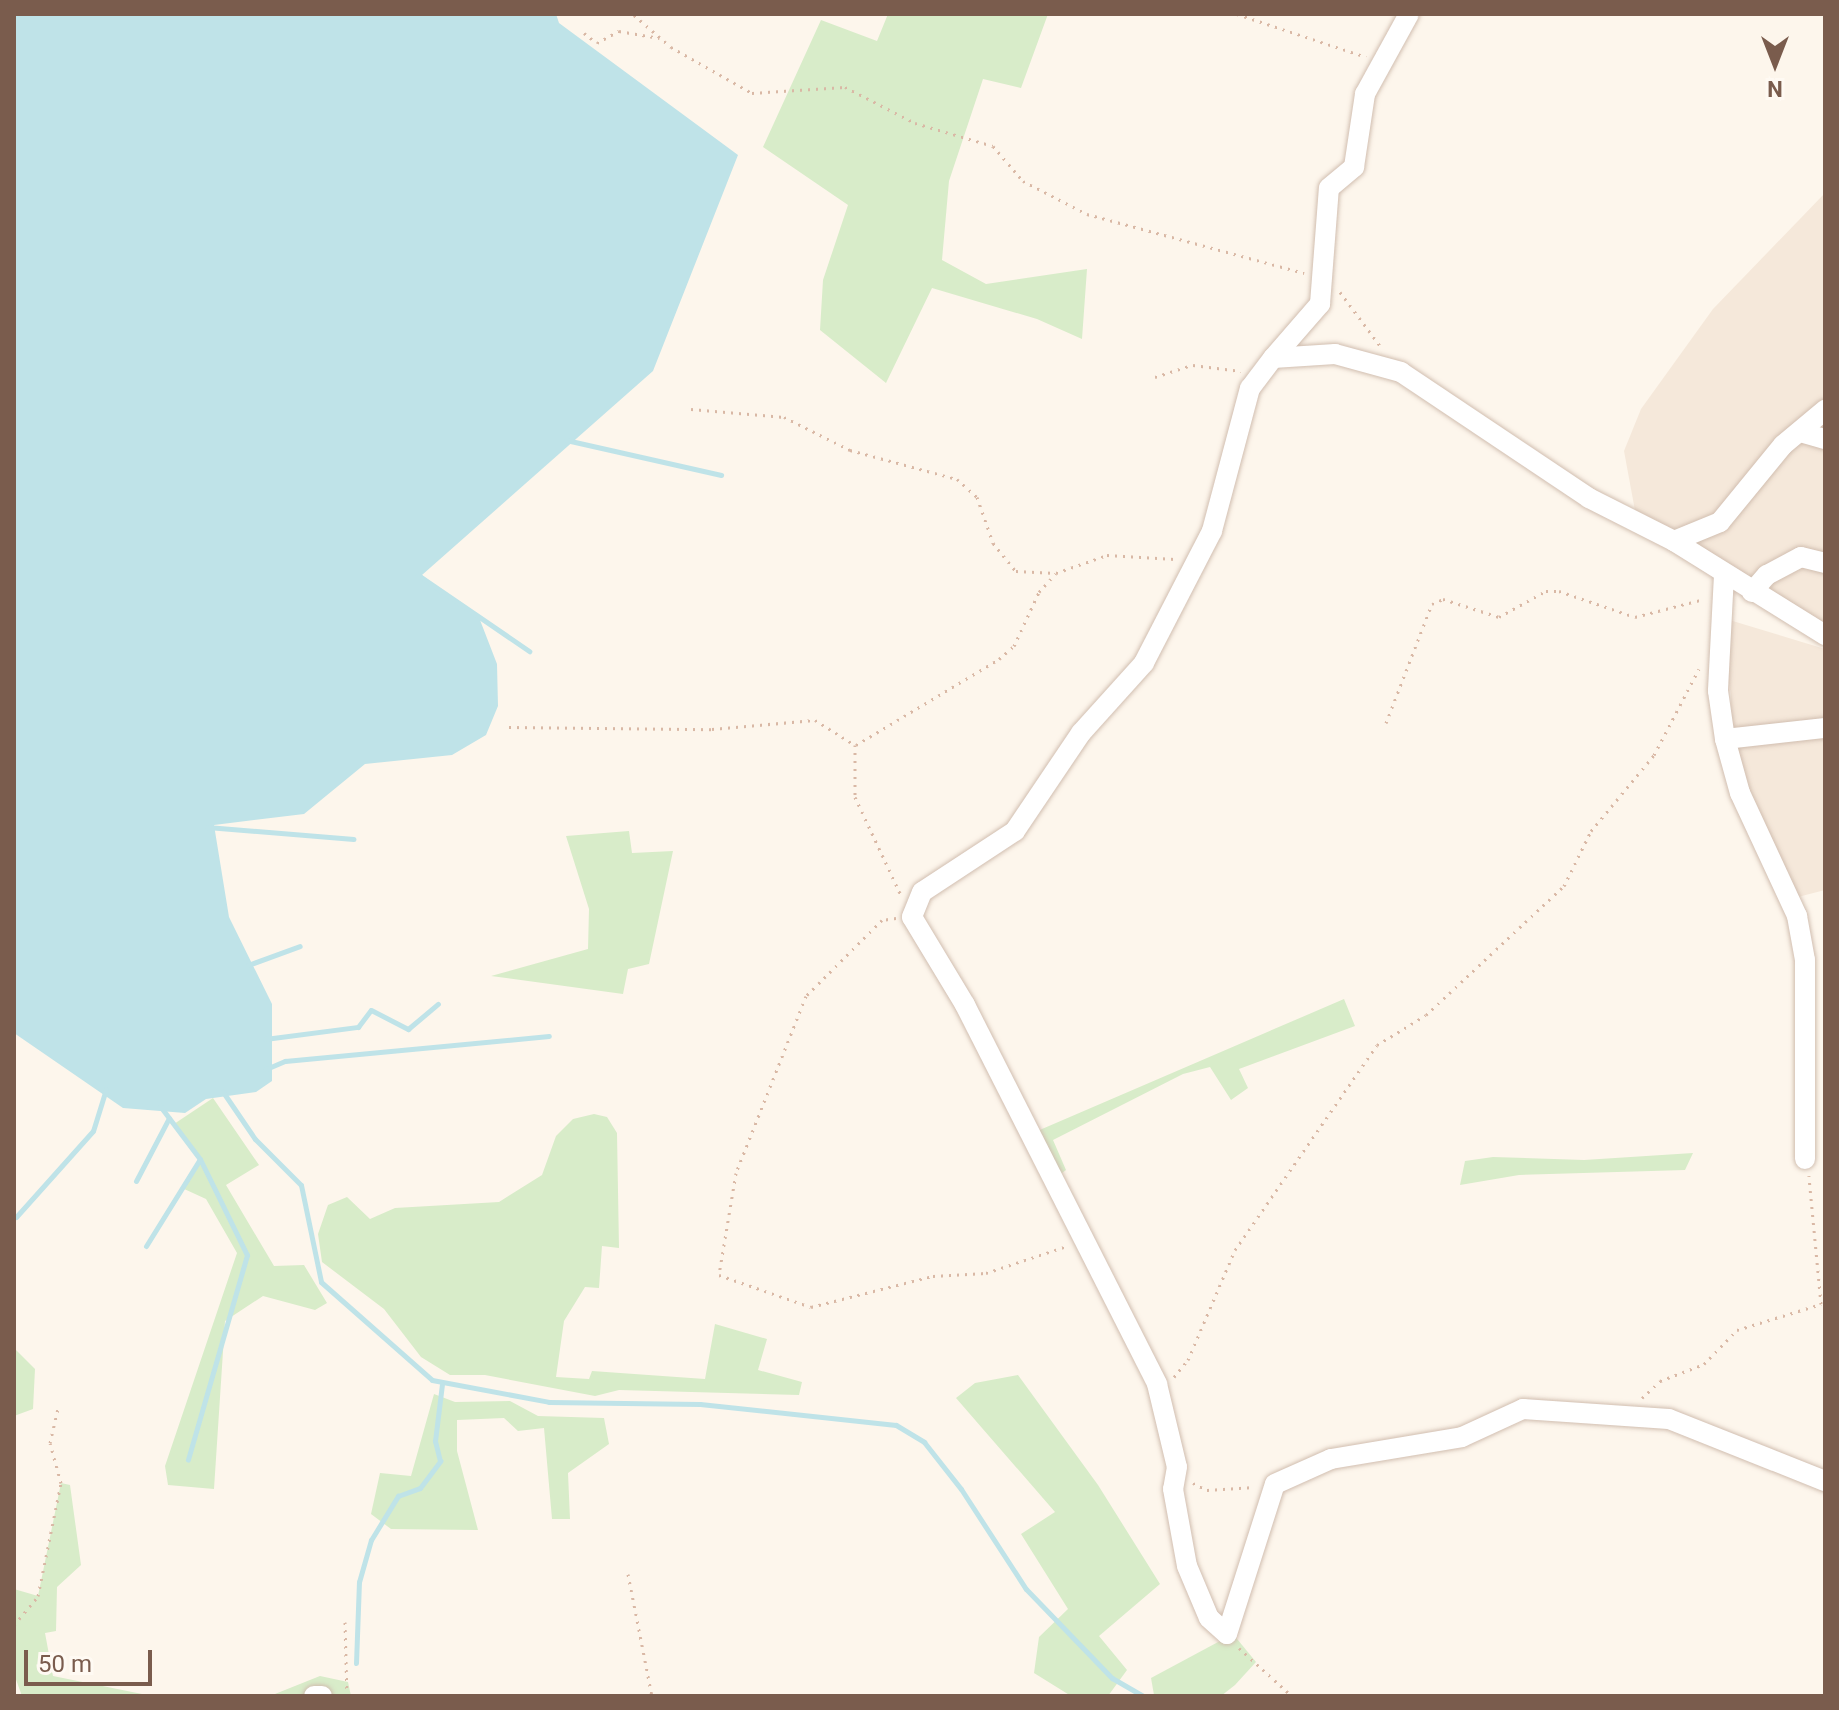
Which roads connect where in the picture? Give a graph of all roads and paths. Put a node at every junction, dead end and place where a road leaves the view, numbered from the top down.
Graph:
1 (1237, 14) edge
2 (1409, 14) edge
3 (634, 15) edge
4 (584, 33) dead end
5 (660, 38) junction
6 (1382, 63) junction
7 (1184, 241) dead end
8 (1273, 358) junction
9 (1257, 373) junction
10 (1155, 377) dead end
11 (691, 409) dead end
12 (1825, 410) edge
13 (1800, 432) junction
14 (1825, 439) edge
15 (1674, 541) junction
16 (1198, 561) junction
17 (1825, 563) edge
18 (1056, 573) junction
19 (1724, 575) junction
20 (1752, 592) junction
21 (1719, 596) junction
22 (1825, 635) edge
23 (1700, 667) dead end
24 (1386, 723) dead end
25 (509, 727) dead end
26 (1825, 728) edge
27 (1725, 739) junction
28 (855, 745) junction
29 (912, 917) junction
30 (1805, 1159) joint
31 (1086, 1239) junction
32 (1821, 1287) junction
33 (1825, 1293) edge
34 (1161, 1392) junction
35 (58, 1409) dead end
36 (1617, 1417) junction
37 (1177, 1467) junction
38 (1825, 1481) edge
39 (1275, 1484) junction
40 (628, 1574) dead end
41 (345, 1622) dead end
42 (14, 1625) edge
43 (1227, 1634) junction
44 (314, 1696) edge
45 (322, 1696) edge
46 (347, 1696) edge
47 (652, 1696) edge
48 (1292, 1696) edge

1 - 6 path
2 - 6 street
3 - 5 path
4 - 5 path
5 - 7 path
6 - 8 street
8 - 9 street
8 - 15 street
9 - 10 path
9 - 16 street
11 - 18 path
12 - 13 street
13 - 14 street
13 - 15 street
15 - 19 street
16 - 18 path
16 - 29 street
17 - 20 street
18 - 28 path
19 - 20 street
19 - 21 street
20 - 22 street
21 - 24 path
21 - 27 street
23 - 34 path
25 - 28 path
26 - 27 street
27 - 30 street
28 - 29 path
29 - 31 street
29 - 31 path
30 - 32 path
31 - 34 street
32 - 33 path
32 - 36 path
34 - 37 street
35 - 42 path
36 - 38 street
36 - 39 street
37 - 39 path
37 - 43 street
39 - 43 street
40 - 47 path
41 - 46 path
43 - 48 path
44 - 45 street

